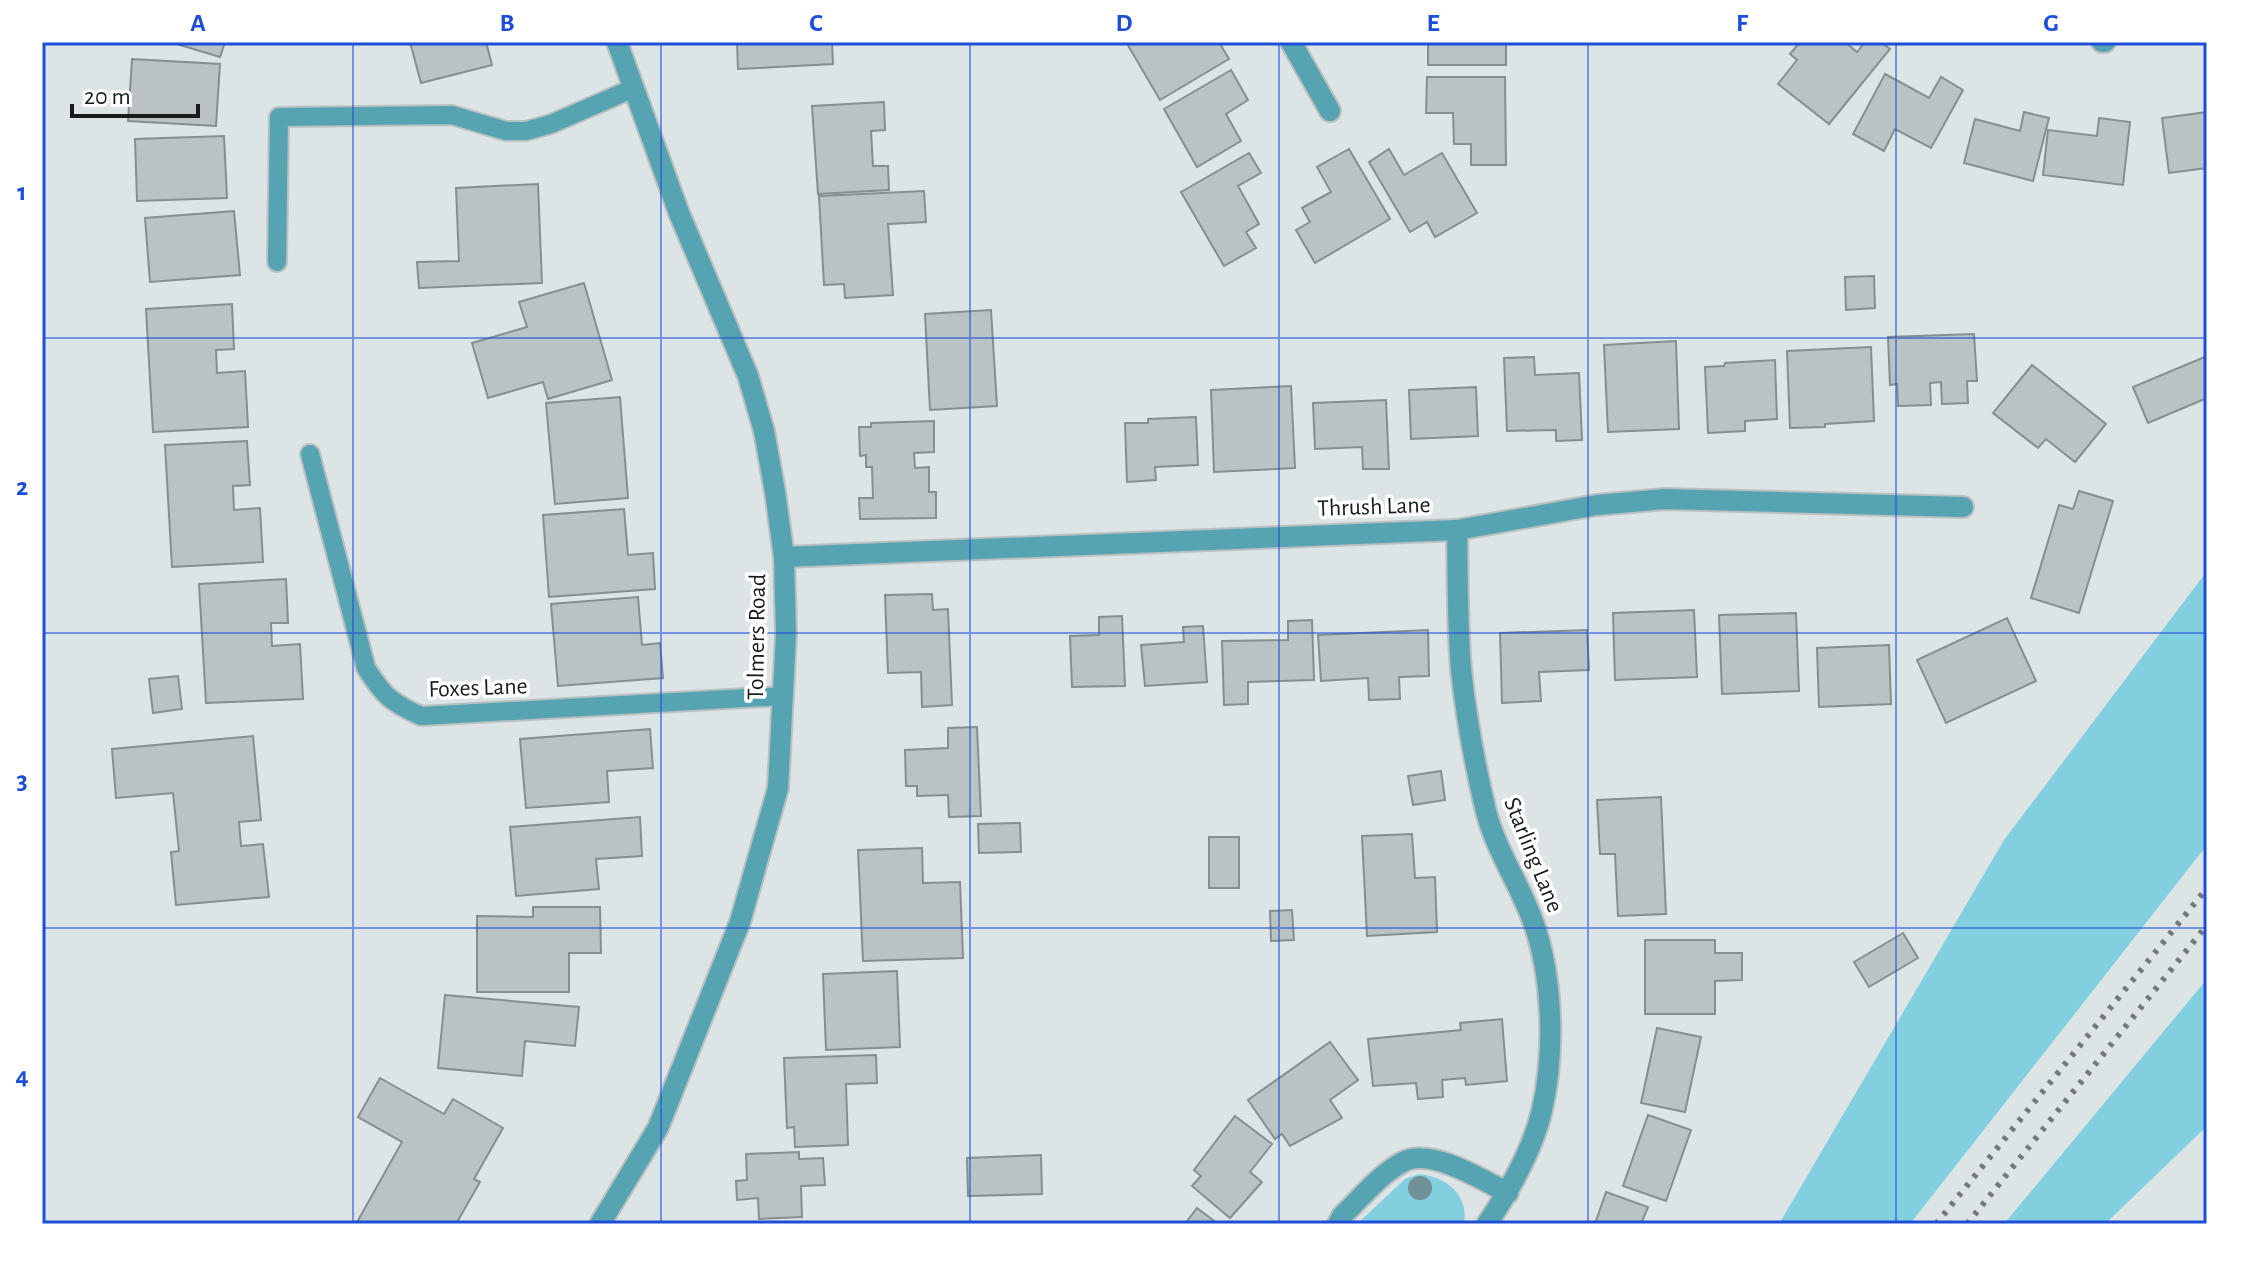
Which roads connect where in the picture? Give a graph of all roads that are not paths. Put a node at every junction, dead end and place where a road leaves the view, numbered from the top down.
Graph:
1 (617, 42) edge
2 (1291, 42) edge
3 (634, 88) junction
4 (1330, 111) dead end
5 (277, 262) dead end
6 (310, 454) dead end
7 (1963, 507) dead end
8 (1457, 530) junction
9 (784, 557) junction
10 (784, 696) junction
11 (1508, 1193) junction
12 (600, 1224) edge
13 (1338, 1224) edge
14 (1487, 1224) edge

1 - 3 street, Tolmers Road
2 - 4 street
3 - 5 lane
3 - 9 street, Tolmers Road
6 - 10 lane, Foxes Lane
7 - 8 street, Thrush Lane
8 - 9 street, Thrush Lane
8 - 11 street, Starling Lane
9 - 10 street, Tolmers Road
10 - 12 street, Tolmers Road
11 - 13 street
11 - 14 street, Starling Lane

